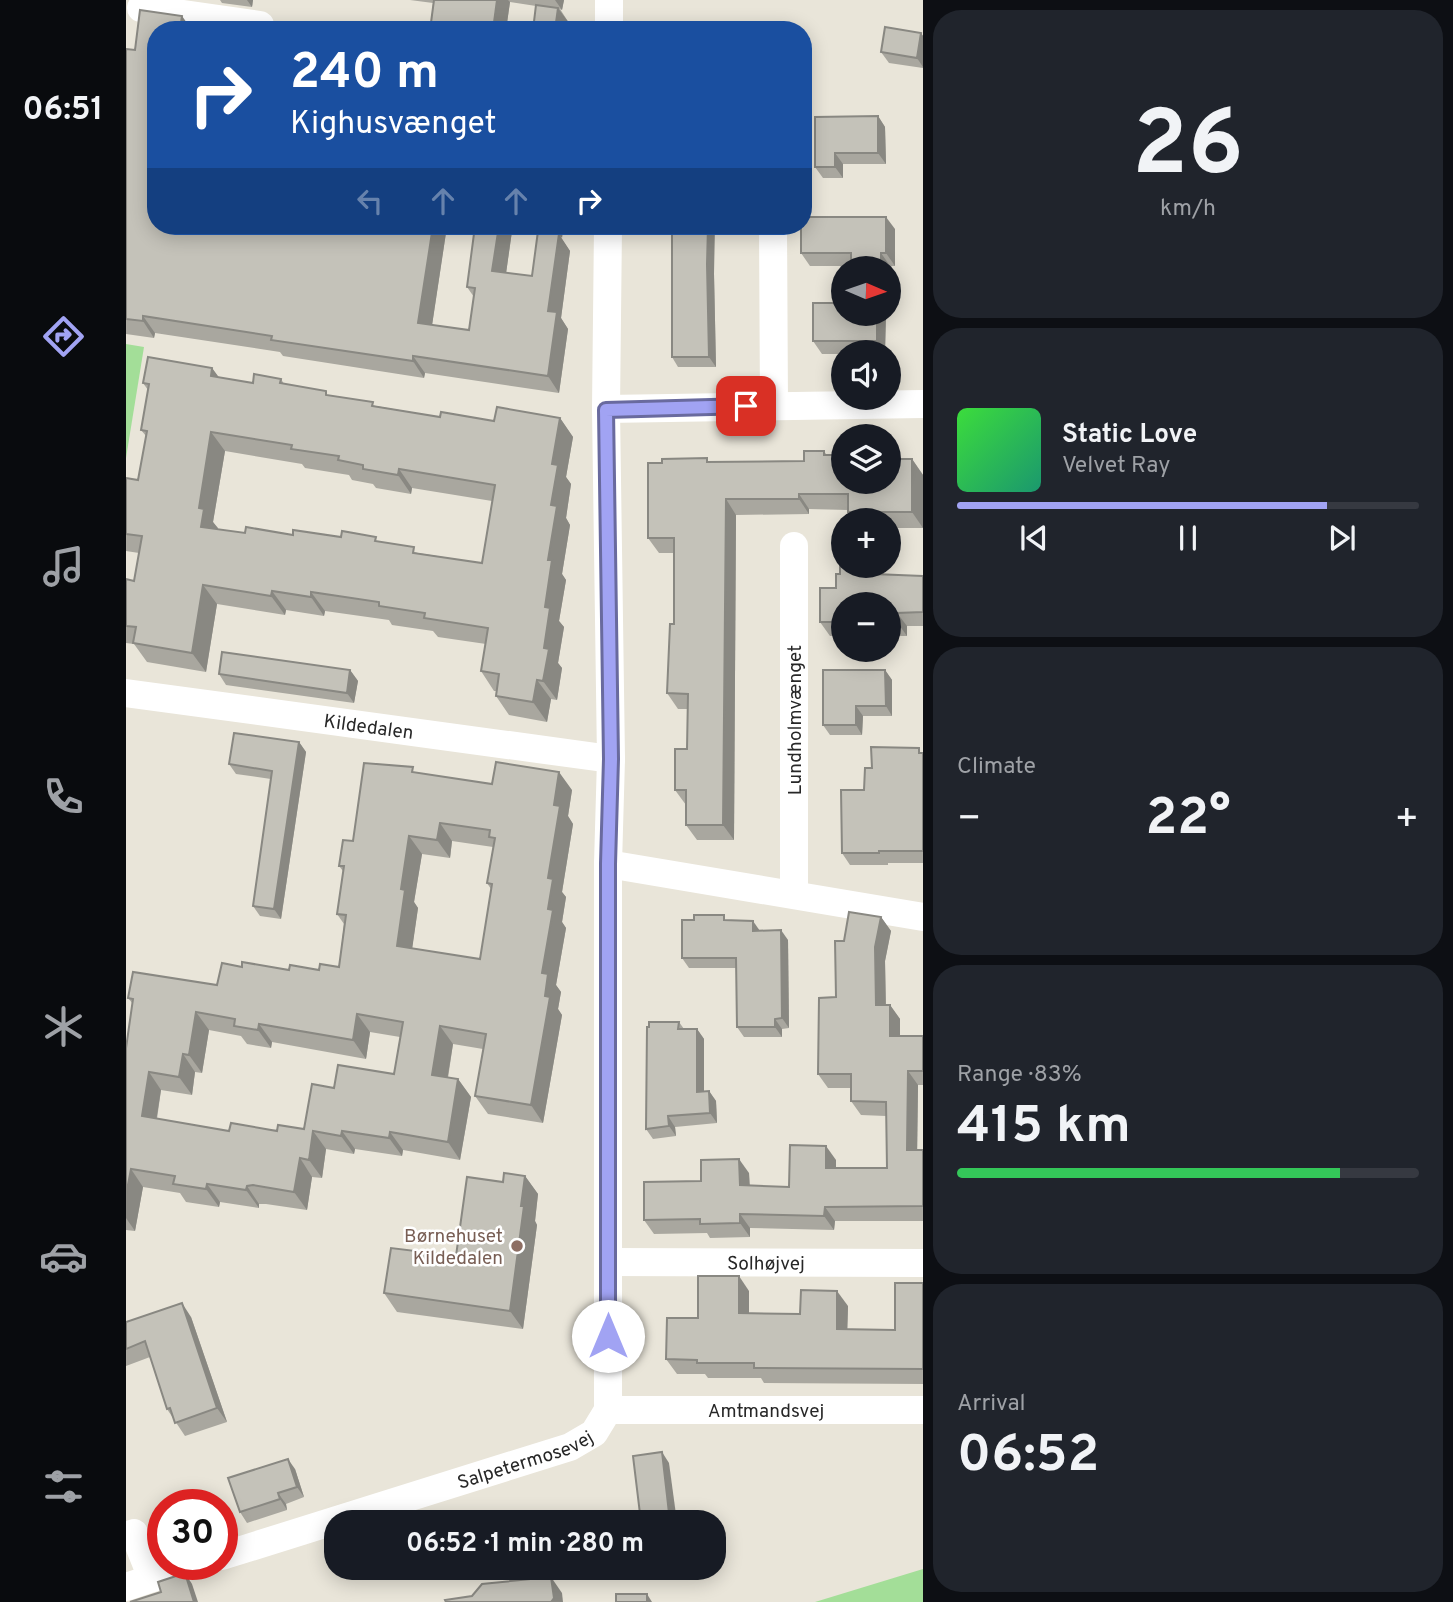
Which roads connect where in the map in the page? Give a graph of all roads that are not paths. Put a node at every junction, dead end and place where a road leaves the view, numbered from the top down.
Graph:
1 (609, 0) edge
2 (141, 8) edge
3 (232, 21) edge
4 (609, 21) edge
5 (608, 235) edge
6 (773, 235) edge
7 (923, 404) edge
8 (774, 405) junction
9 (606, 410) junction
10 (794, 546) dead end
11 (126, 693) edge
12 (611, 759) junction
13 (608, 864) junction
14 (794, 894) junction
15 (923, 917) edge
16 (608, 1262) junction
17 (923, 1263) edge
18 (608, 1410) junction
19 (923, 1410) edge
20 (126, 1536) edge
21 (238, 1551) edge
22 (139, 1583) edge

1 - 4 street
2 - 3 street
5 - 9 street, Salpetermosevej
6 - 8 street
7 - 8 street
8 - 9 street
9 - 12 street, Salpetermosevej
10 - 14 street, Lundholmvænget
11 - 12 street, Kildedalen
12 - 13 street, Salpetermosevej
13 - 14 street
13 - 16 street, Salpetermosevej
14 - 15 street
16 - 17 street, Solhøjvej
16 - 18 street, Salpetermosevej
18 - 19 street, Amtmandsvej
18 - 21 street, Salpetermosevej
20 - 22 street

